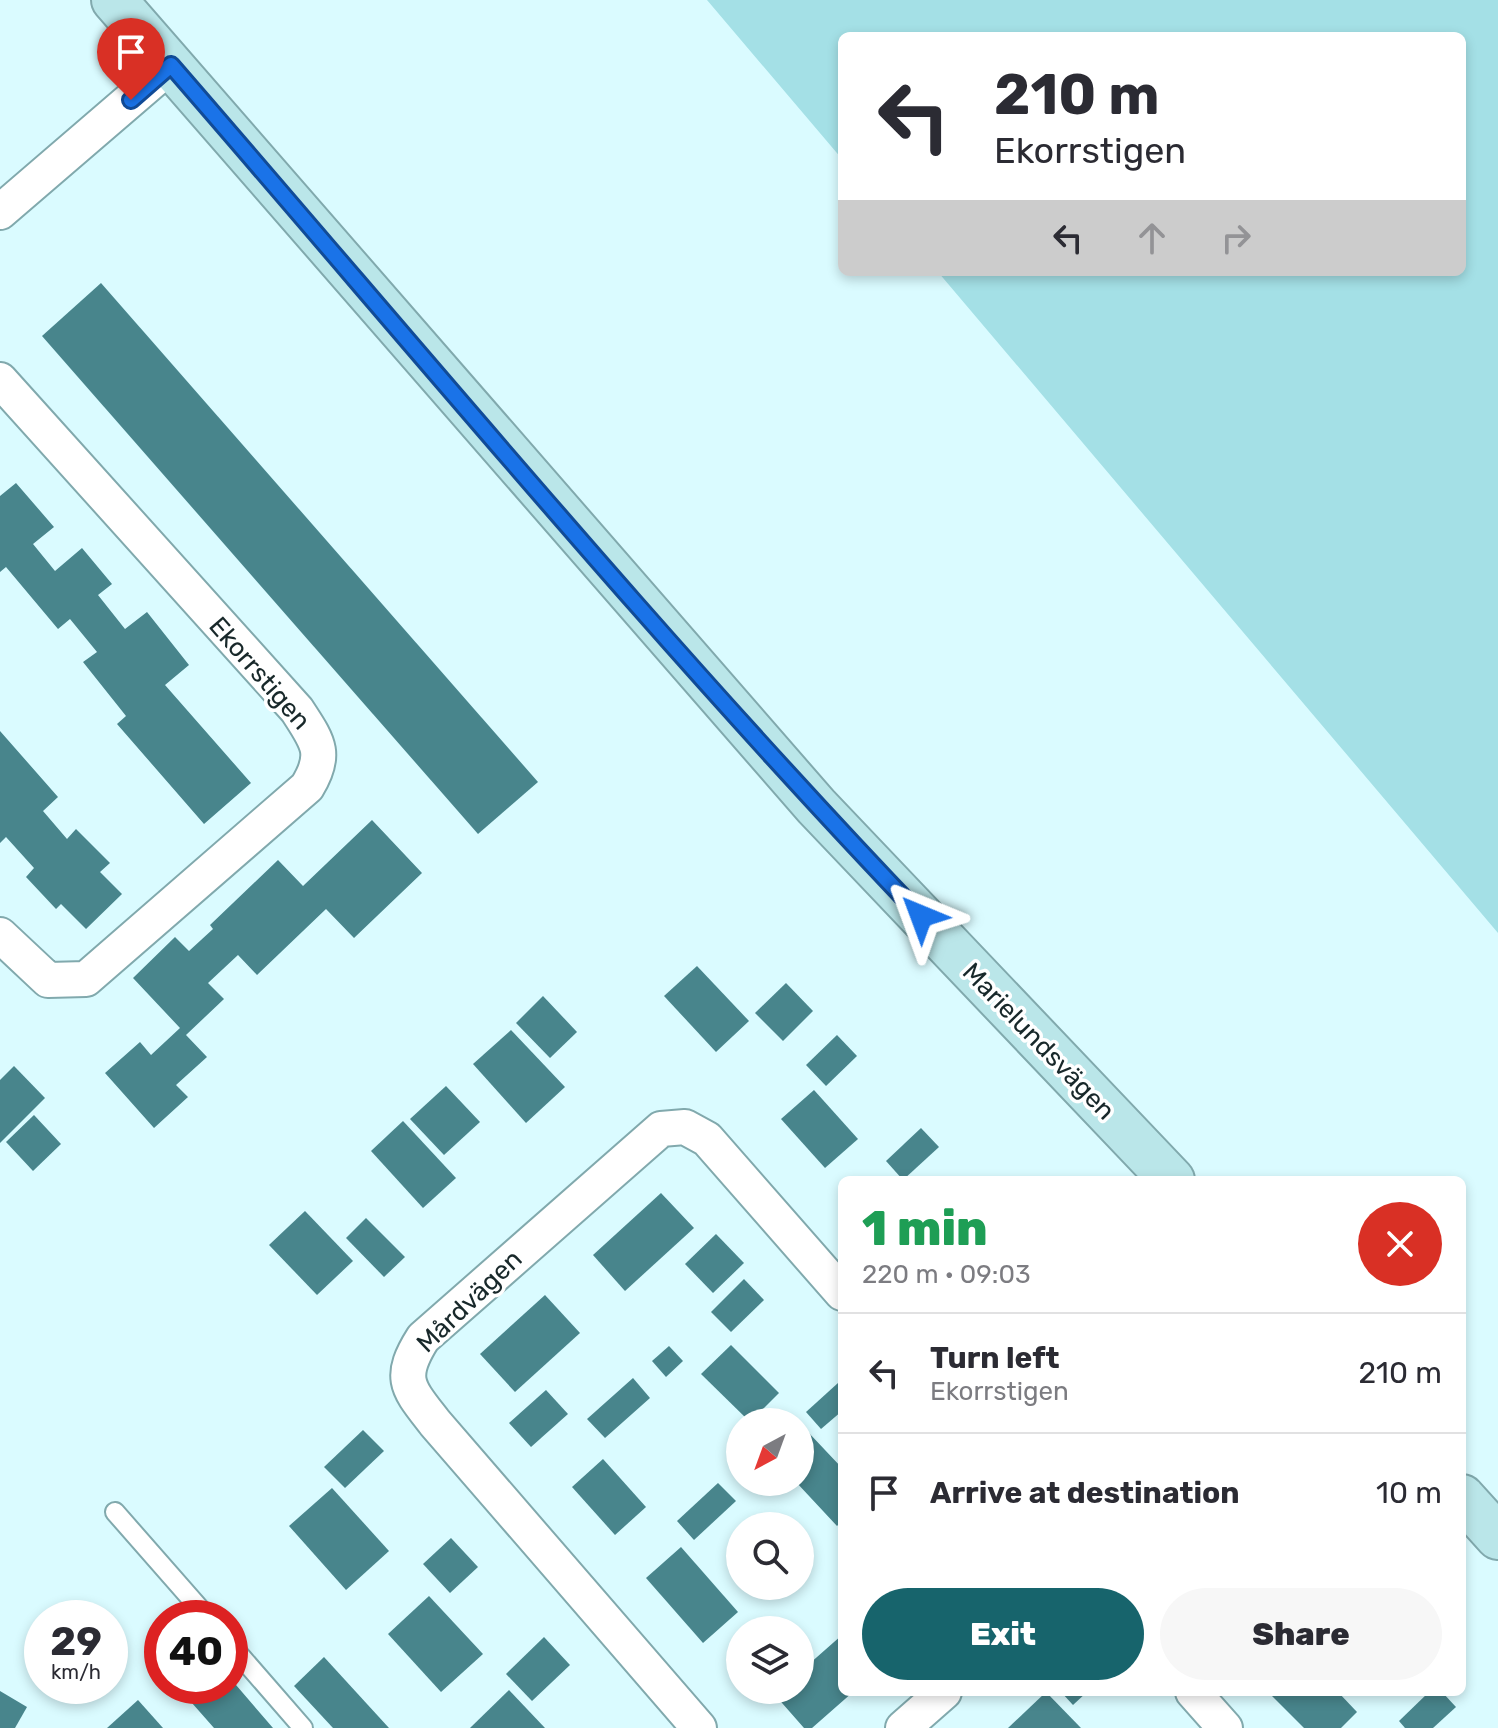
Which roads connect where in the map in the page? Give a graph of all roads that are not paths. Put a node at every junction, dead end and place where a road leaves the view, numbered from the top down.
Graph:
1 (114, 0) edge
2 (171, 65) junction
3 (0, 212) edge
4 (0, 380) edge
5 (0, 935) edge
6 (1168, 1176) edge
7 (838, 1288) edge
8 (1466, 1501) edge
9 (115, 1512) dead end
10 (1498, 1537) edge
11 (192, 1600) edge
12 (248, 1665) edge
13 (939, 1696) edge
14 (1197, 1696) edge
15 (303, 1728) edge
16 (699, 1728) edge
17 (903, 1728) edge
18 (1225, 1728) edge

1 - 2 street, Marielundsvägen
2 - 3 street
2 - 6 street, Marielundsvägen
4 - 5 street, Ekorrstigen
7 - 16 street, Mårdvägen
8 - 10 street
9 - 11 lane
12 - 15 lane
13 - 17 street
14 - 18 street

